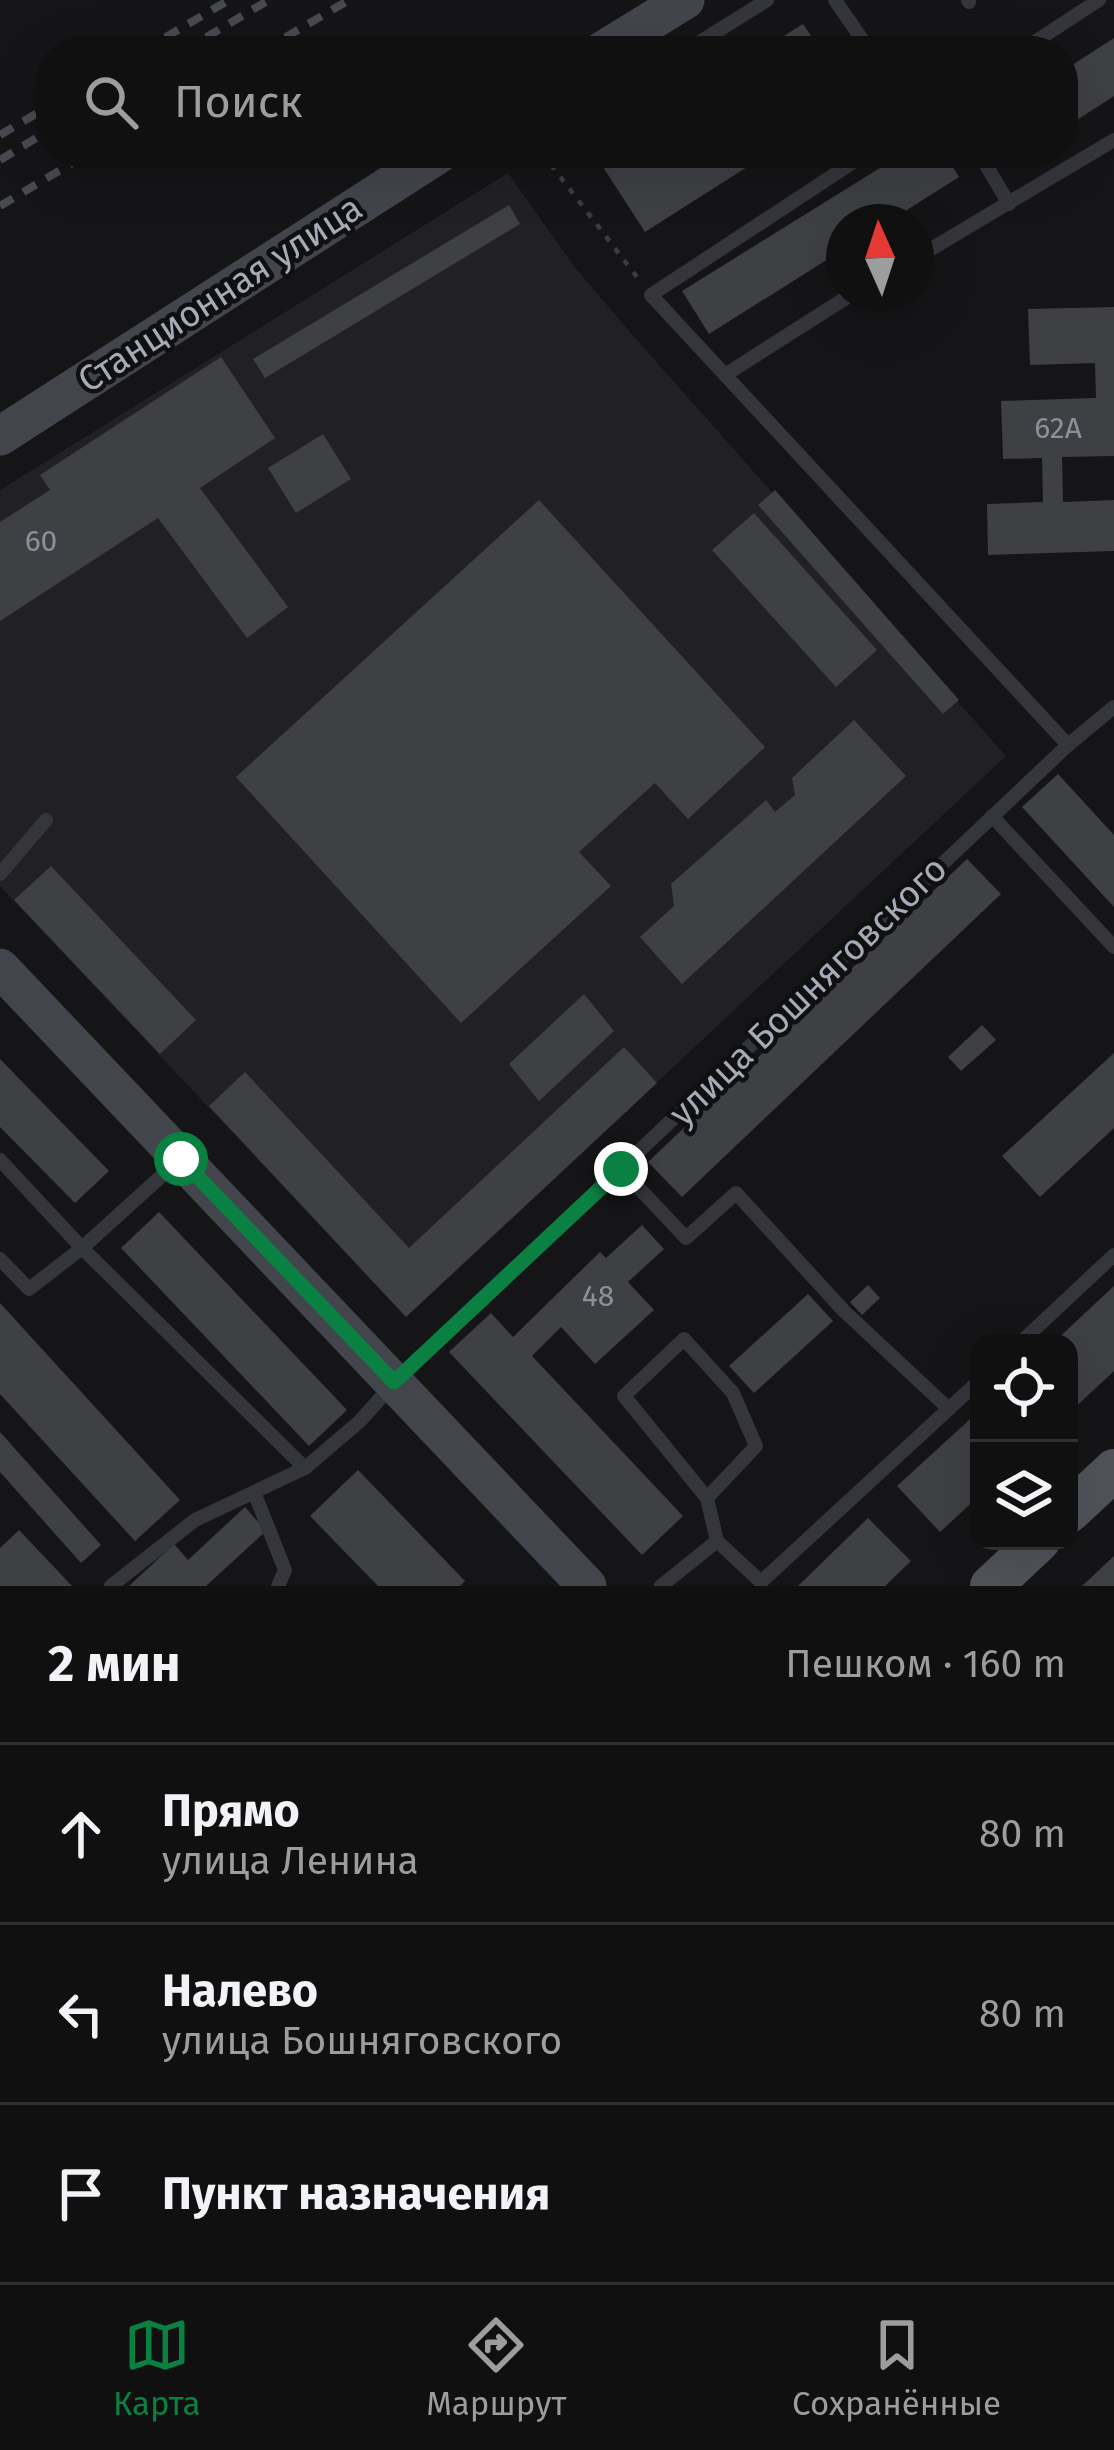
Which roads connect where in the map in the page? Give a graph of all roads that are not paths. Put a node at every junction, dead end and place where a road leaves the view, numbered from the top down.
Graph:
1 (686, 0) edge
2 (767, 0) edge
3 (836, 0) edge
4 (1099, 0) edge
5 (627, 36) edge
6 (710, 36) edge
7 (860, 36) edge
8 (1044, 36) edge
9 (1114, 140) edge
10 (1078, 162) edge
11 (417, 168) edge
12 (844, 168) edge
13 (988, 168) edge
14 (1068, 168) edge
15 (1009, 204) junction
16 (934, 248) edge
17 (826, 311) edge
18 (725, 375) junction
19 (0, 436) edge
20 (1114, 707) edge
21 (1068, 745) junction
22 (992, 816) junction
23 (46, 820) dead end
24 (0, 874) edge
25 (1114, 946) edge
26 (0, 968) edge
27 (181, 1159) junction
28 (0, 1160) edge
29 (621, 1169) junction
30 (82, 1248) junction
31 (1114, 1255) edge
32 (0, 1259) edge
33 (1030, 1334) edge
34 (394, 1382) junction
35 (970, 1389) edge
36 (949, 1409) junction
37 (305, 1468) junction
38 (1114, 1470) edge
39 (254, 1492) junction
40 (707, 1498) junction
41 (1078, 1504) edge
42 (717, 1541) junction
43 (111, 1586) edge
44 (278, 1586) edge
45 (587, 1586) edge
46 (661, 1586) edge

1 - 5 main road
2 - 6 lane
3 - 7 lane
4 - 8 lane
9 - 10 lane
11 - 19 main road, Станционная улица
12 - 18 lane
13 - 15 lane
14 - 15 lane
15 - 16 lane
17 - 18 lane
18 - 21 lane
20 - 21 lane, улица Бошняговского
21 - 22 lane, улица Бошняговского
22 - 25 lane
22 - 29 lane, улица Бошняговского
23 - 24 lane
26 - 27 main road
27 - 30 lane
27 - 34 main road
28 - 30 lane
29 - 34 lane, улица Бошняговского
29 - 36 lane
30 - 32 lane
30 - 37 lane
31 - 33 lane
34 - 37 lane, улица Бошняговского
34 - 45 main road
35 - 36 lane
36 - 42 lane
37 - 39 lane, улица Бошняговского
38 - 41 main road
39 - 43 lane, улица Бошняговского
39 - 44 lane
40 - 40 lane
40 - 42 lane
42 - 46 lane

